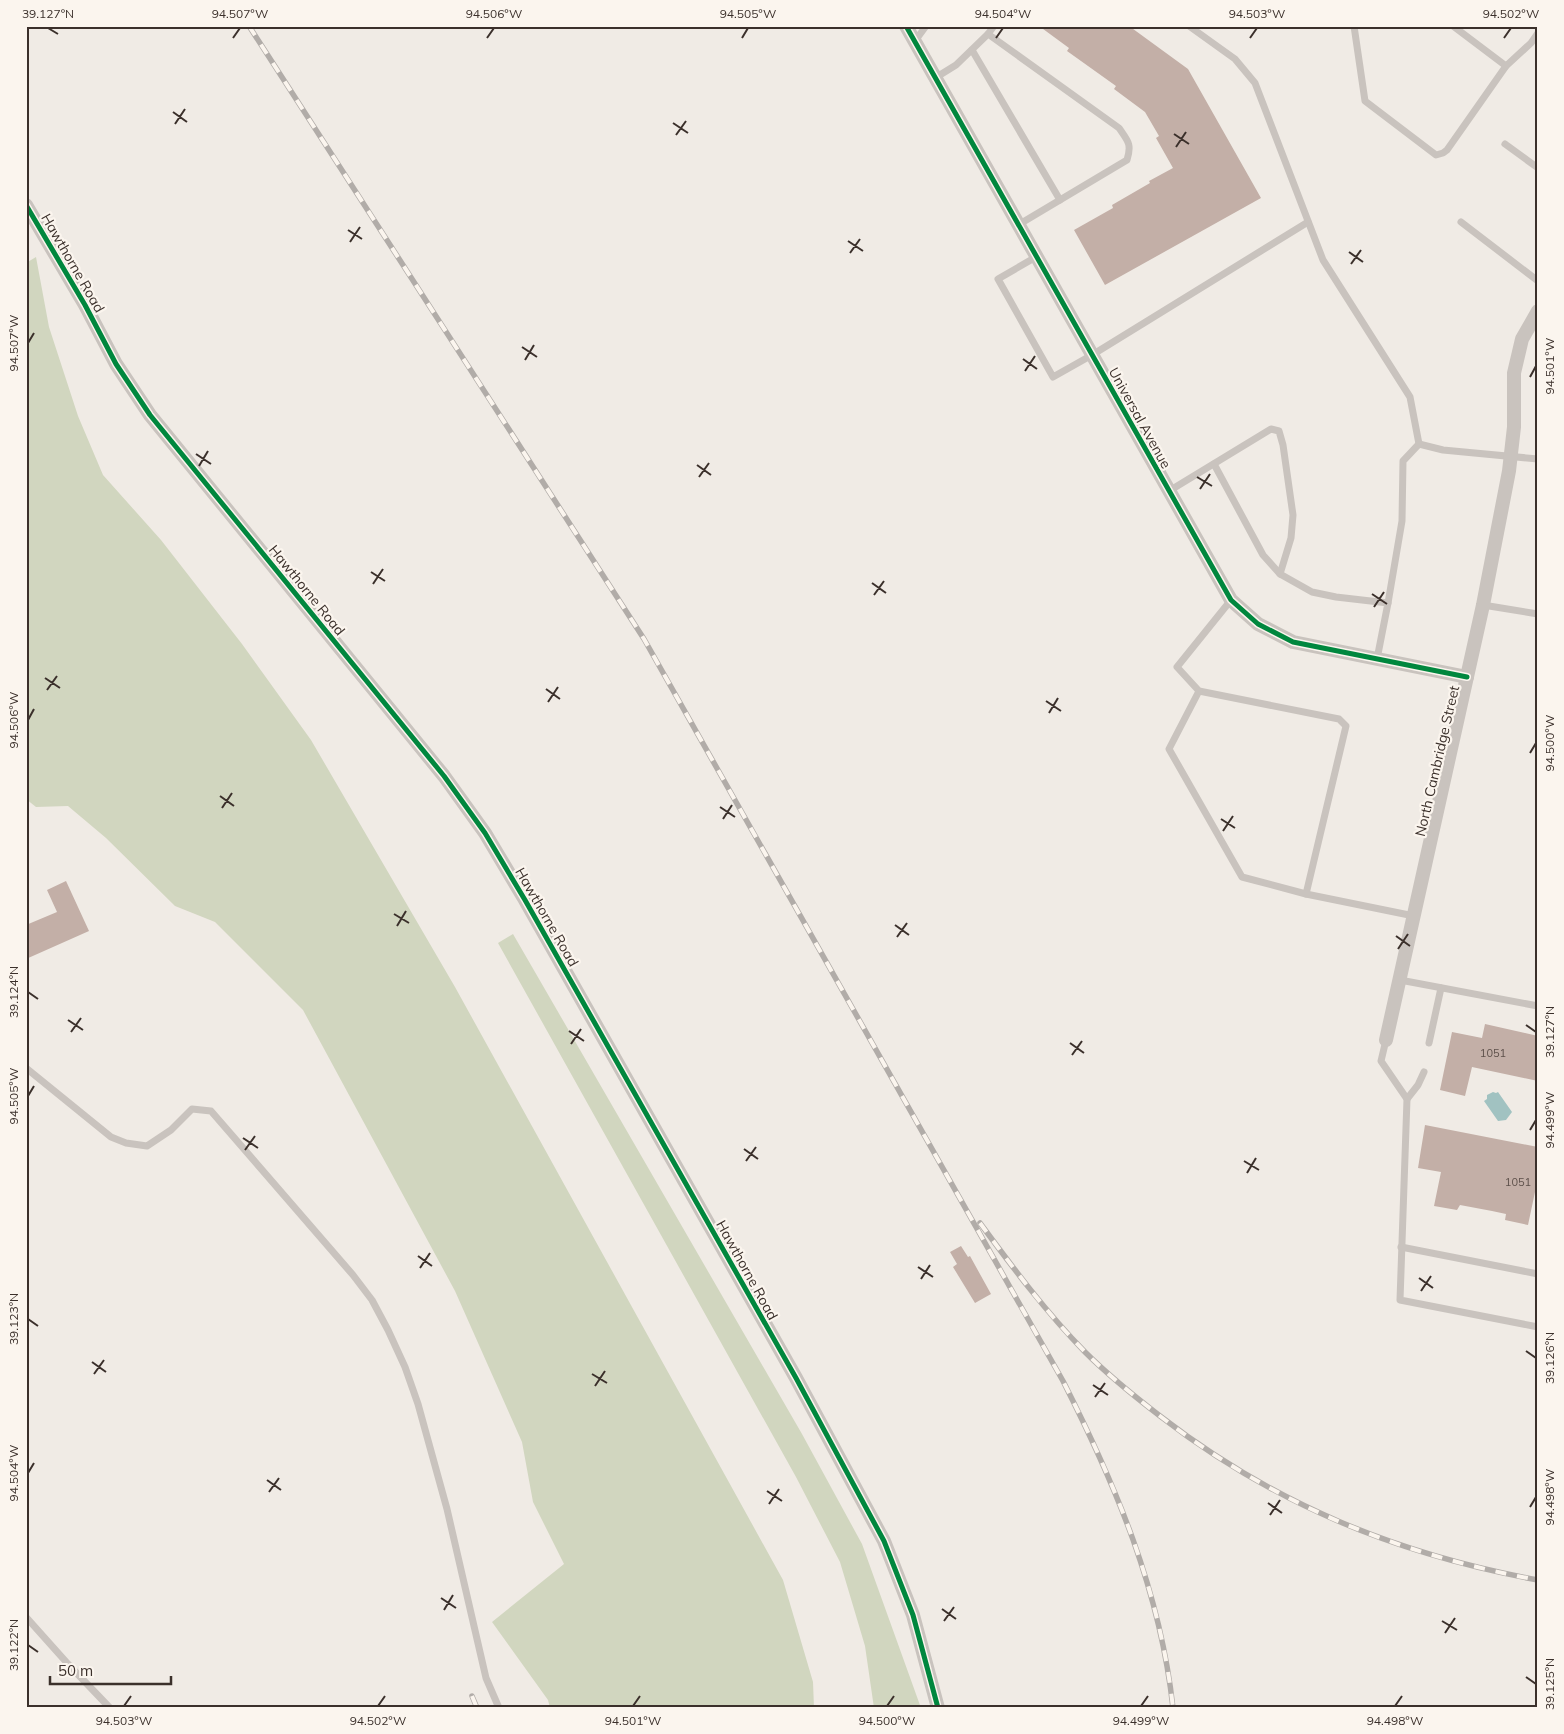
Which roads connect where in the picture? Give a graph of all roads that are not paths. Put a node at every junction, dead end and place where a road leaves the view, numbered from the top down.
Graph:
1 (906, 26) edge
2 (926, 26) edge
3 (994, 26) edge
4 (1189, 26) edge
5 (1354, 26) edge
6 (1453, 26) edge
7 (1538, 33) edge
8 (988, 34) junction
9 (914, 41) junction
10 (972, 50) junction
11 (1506, 66) junction
12 (935, 78) junction
13 (1505, 144) dead end
14 (1538, 168) edge
15 (1060, 200) junction
16 (26, 204) edge
17 (1308, 222) junction
18 (1461, 222) dead end
19 (1018, 225) junction
20 (1036, 257) junction
21 (1538, 281) edge
22 (1538, 311) edge
23 (1092, 355) junction
24 (1419, 444) junction
25 (1510, 456) junction
26 (1538, 459) edge
27 (1214, 464) junction
28 (1168, 491) junction
29 (1280, 574) junction
30 (1232, 600) junction
31 (1388, 603) junction
32 (1483, 605) junction
33 (1538, 614) edge
34 (1377, 659) junction
35 (1467, 677) junction
36 (1199, 691) junction
37 (1306, 894) junction
38 (1414, 916) junction
39 (1400, 980) junction
40 (1441, 988) junction
41 (1538, 1006) edge
42 (1386, 1040) joint
43 (1429, 1043) dead end
44 (26, 1068) edge
45 (1424, 1072) dead end
46 (1406, 1098) junction
47 (1401, 1247) junction
48 (1538, 1274) edge
49 (1538, 1327) edge
50 (26, 1617) edge
51 (110, 1708) edge
52 (499, 1708) edge
53 (938, 1708) edge

1 - 9 street, Universal Avenue
2 - 9 lane
3 - 8 lane
4 - 17 lane
5 - 11 lane
6 - 11 lane
7 - 11 lane
8 - 10 lane
8 - 15 lane
9 - 12 street, Universal Avenue
10 - 12 lane
10 - 15 lane
12 - 19 street, Universal Avenue
13 - 14 lane
15 - 19 lane
16 - 53 street, Hawthorne Road
17 - 23 lane
17 - 24 lane
18 - 21 lane
19 - 20 street, Universal Avenue
20 - 23 street, Universal Avenue
20 - 23 lane
22 - 25 street, North Cambridge Street
23 - 28 street, Universal Avenue
24 - 25 lane
24 - 31 lane
25 - 26 lane
25 - 32 street, North Cambridge Street
27 - 28 lane
27 - 29 lane
27 - 29 lane
28 - 30 street, Universal Avenue
29 - 31 lane
30 - 34 street, Universal Avenue
30 - 36 lane
31 - 34 lane
32 - 33 lane
32 - 35 street, North Cambridge Street
34 - 35 street, Universal Avenue
35 - 38 street, North Cambridge Street
36 - 37 lane
36 - 37 lane
37 - 38 lane
38 - 39 street, North Cambridge Street
39 - 40 lane
39 - 42 street, North Cambridge Street
40 - 41 lane
40 - 43 lane
42 - 46 lane
44 - 52 lane
45 - 46 lane
46 - 47 lane
47 - 48 lane
47 - 49 lane
50 - 51 lane

